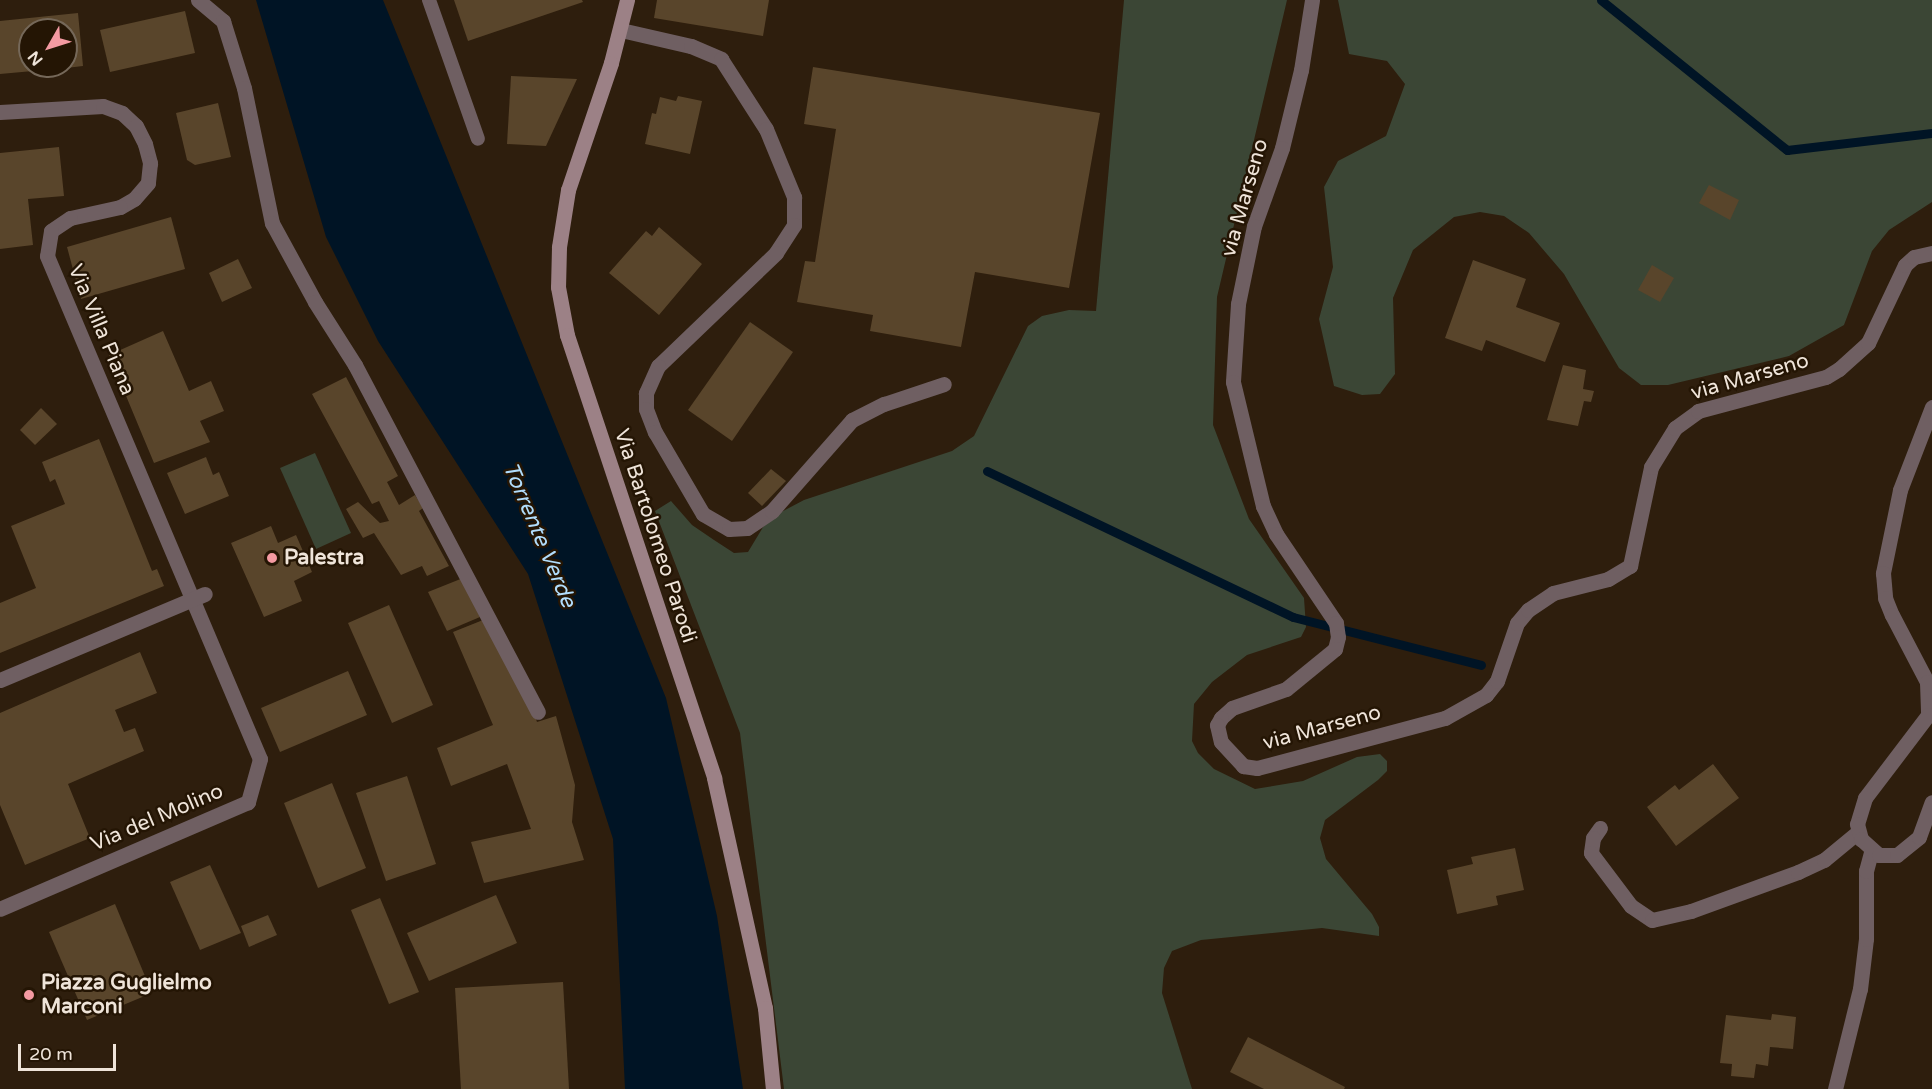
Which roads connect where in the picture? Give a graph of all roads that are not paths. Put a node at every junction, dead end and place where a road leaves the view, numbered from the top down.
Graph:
1 (198, 0) edge
2 (429, 0) edge
3 (627, 0) edge
4 (1312, 0) edge
5 (621, 30) junction
6 (0, 112) edge
7 (478, 139) dead end
8 (1932, 253) edge
9 (944, 384) dead end
10 (1932, 407) edge
11 (198, 597) junction
12 (0, 680) edge
13 (538, 712) dead end
14 (1932, 802) edge
15 (1600, 828) dead end
16 (1858, 832) junction
17 (1871, 852) junction
18 (0, 909) edge
19 (773, 1089) edge
20 (1835, 1089) edge

1 - 13 street
2 - 7 lane
3 - 5 main road, Via Bartolomeo Parodi
4 - 8 street, via Marseno
5 - 9 street
5 - 19 main road, Via Bartolomeo Parodi
6 - 11 street, Via Villa Piana
10 - 16 street
11 - 12 street
11 - 18 street, Via del Molino
14 - 17 street
15 - 16 street
16 - 17 street
17 - 20 street

